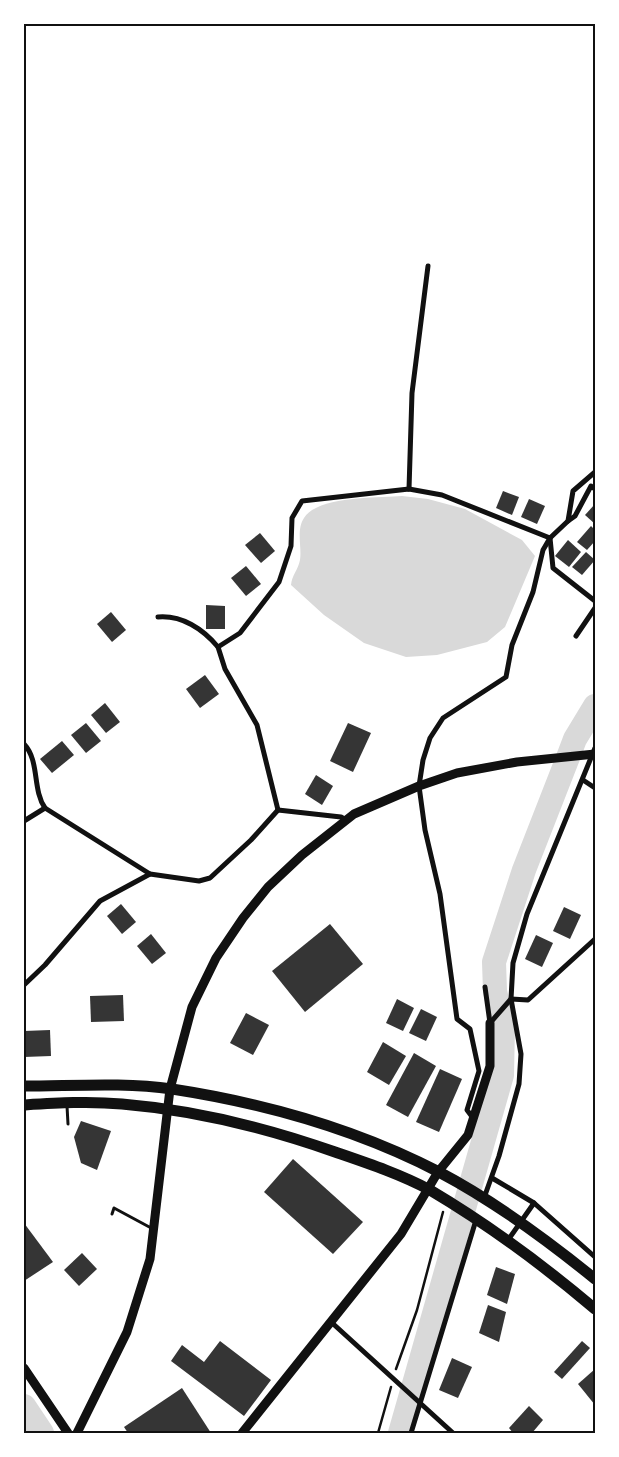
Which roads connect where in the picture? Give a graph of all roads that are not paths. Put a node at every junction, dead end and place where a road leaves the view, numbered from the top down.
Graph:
1 (428, 266) dead end
2 (595, 472) edge
3 (595, 489) edge
4 (409, 490) junction
5 (568, 521) junction
6 (550, 538) junction
7 (595, 601) edge
8 (595, 608) edge
9 (158, 617) dead end
10 (576, 636) dead end
11 (218, 647) junction
12 (24, 744) edge
13 (591, 753) edge
14 (583, 780) junction
15 (419, 786) junction
16 (595, 788) edge
17 (45, 808) junction
18 (278, 810) junction
19 (347, 820) junction
20 (24, 821) edge
21 (150, 874) junction
22 (595, 940) edge
23 (24, 985) edge
24 (485, 987) dead end
25 (511, 999) junction
26 (490, 1023) junction
27 (24, 1086) edge
28 (170, 1089) junction
29 (66, 1102) junction
30 (24, 1105) edge
31 (167, 1109) junction
32 (473, 1118) junction
33 (68, 1124) dead end
34 (438, 1172) junction
35 (492, 1178) junction
36 (428, 1190) junction
37 (484, 1199) junction
38 (534, 1203) junction
39 (112, 1214) dead end
40 (476, 1220) junction
41 (520, 1222) junction
42 (153, 1230) junction
43 (508, 1240) junction
44 (595, 1257) edge
45 (595, 1279) edge
46 (595, 1309) edge
47 (330, 1321) junction
48 (24, 1368) edge
49 (417, 1402) junction
50 (68, 1433) edge
51 (76, 1433) edge
52 (242, 1433) edge
53 (411, 1433) edge
54 (453, 1433) edge

1 - 4 street
2 - 5 street
3 - 5 street
4 - 6 street
4 - 11 street
5 - 6 street
6 - 7 street
6 - 15 street
8 - 10 street
9 - 11 street
11 - 18 street
12 - 17 street
13 - 14 street
13 - 15 street
14 - 16 street
14 - 25 street
15 - 19 street
15 - 32 street
17 - 20 street
17 - 21 street
18 - 19 street
18 - 21 street
19 - 28 street
21 - 23 street
22 - 25 street
24 - 26 street
25 - 26 street
25 - 35 street
26 - 32 street
27 - 28 highway
28 - 31 street
28 - 34 highway
29 - 30 highway
29 - 31 highway
29 - 33 lane
31 - 36 highway
31 - 42 street
32 - 34 street
34 - 36 street
34 - 37 highway
35 - 37 street
35 - 38 street
36 - 40 highway
36 - 47 street
37 - 41 highway
38 - 41 street
38 - 44 street
39 - 42 lane
40 - 43 highway
40 - 49 street
41 - 43 street
41 - 45 highway
42 - 51 street
43 - 46 highway
47 - 49 street
47 - 52 street
48 - 50 street
49 - 53 street
49 - 54 street

